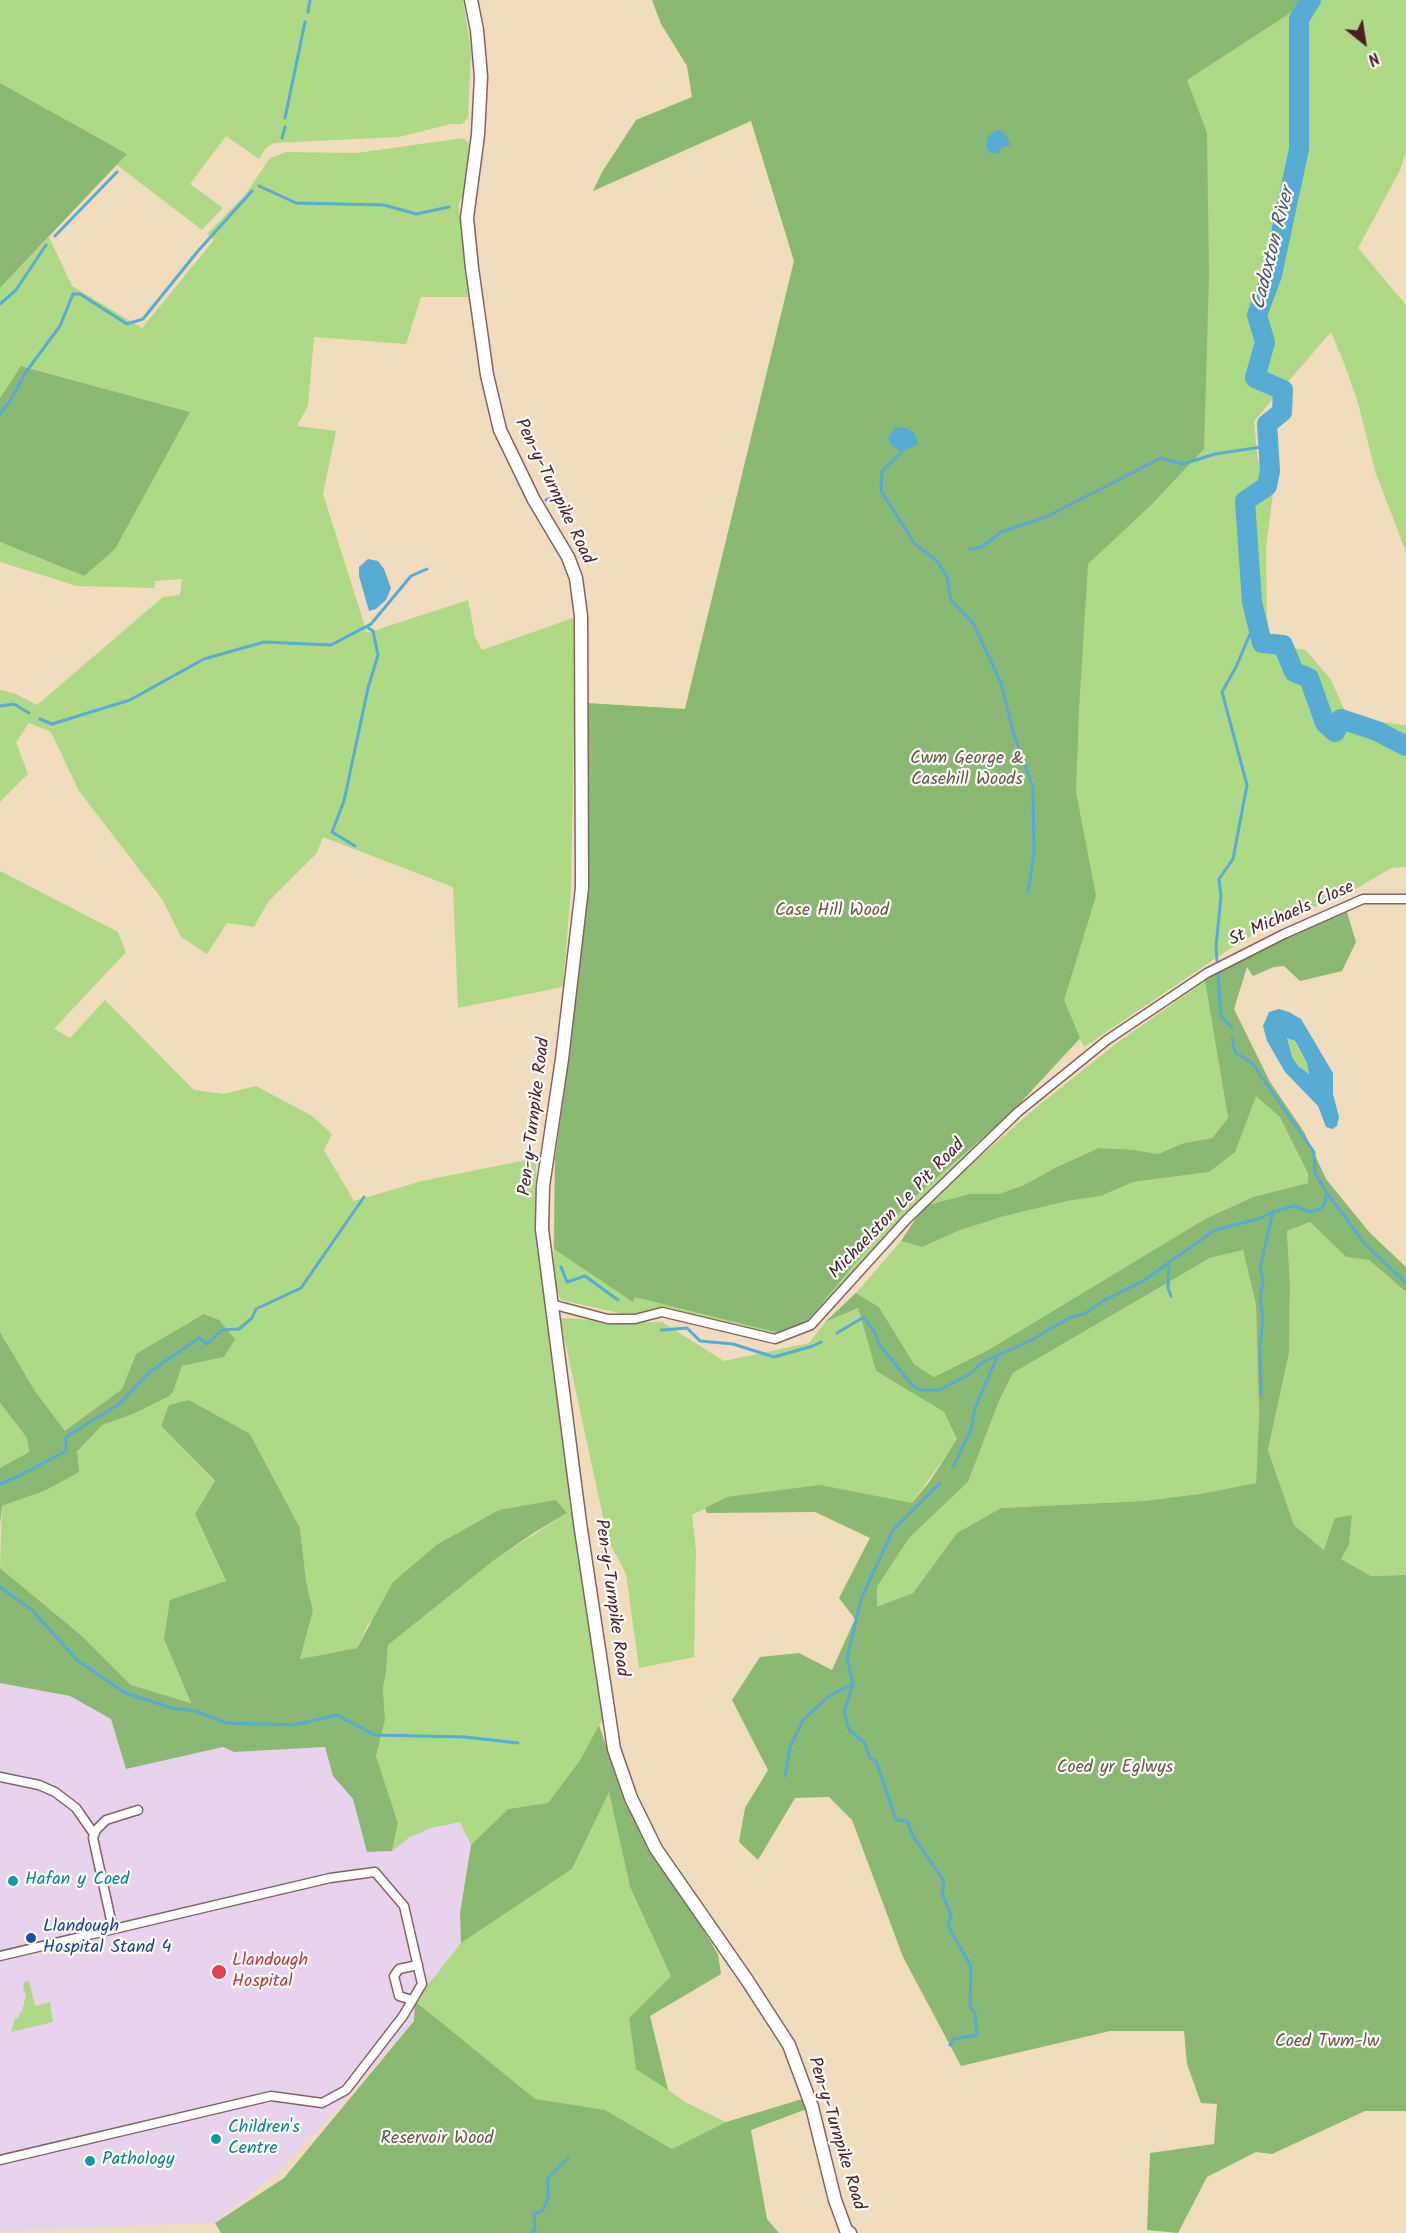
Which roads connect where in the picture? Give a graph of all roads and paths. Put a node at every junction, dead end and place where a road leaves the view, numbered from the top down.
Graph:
1 (471, 0) edge
2 (1406, 899) edge
3 (1228, 962) joint
4 (551, 1304) junction
5 (0, 1777) edge
6 (138, 1810) dead end
7 (94, 1834) junction
8 (113, 1929) junction
9 (0, 1956) edge
10 (418, 1965) junction
11 (412, 2000) junction
12 (0, 2160) edge
13 (850, 2233) edge

1 - 4 street, Pen-y-Turnpike Road
2 - 3 street, St Michaels Close
3 - 4 street, Michaelston Le Pit Road
4 - 13 street, Pen-y-Turnpike Road
5 - 7 street
6 - 7 street
7 - 8 street
8 - 9 street
8 - 10 street
10 - 11 street
10 - 11 street
11 - 12 street

